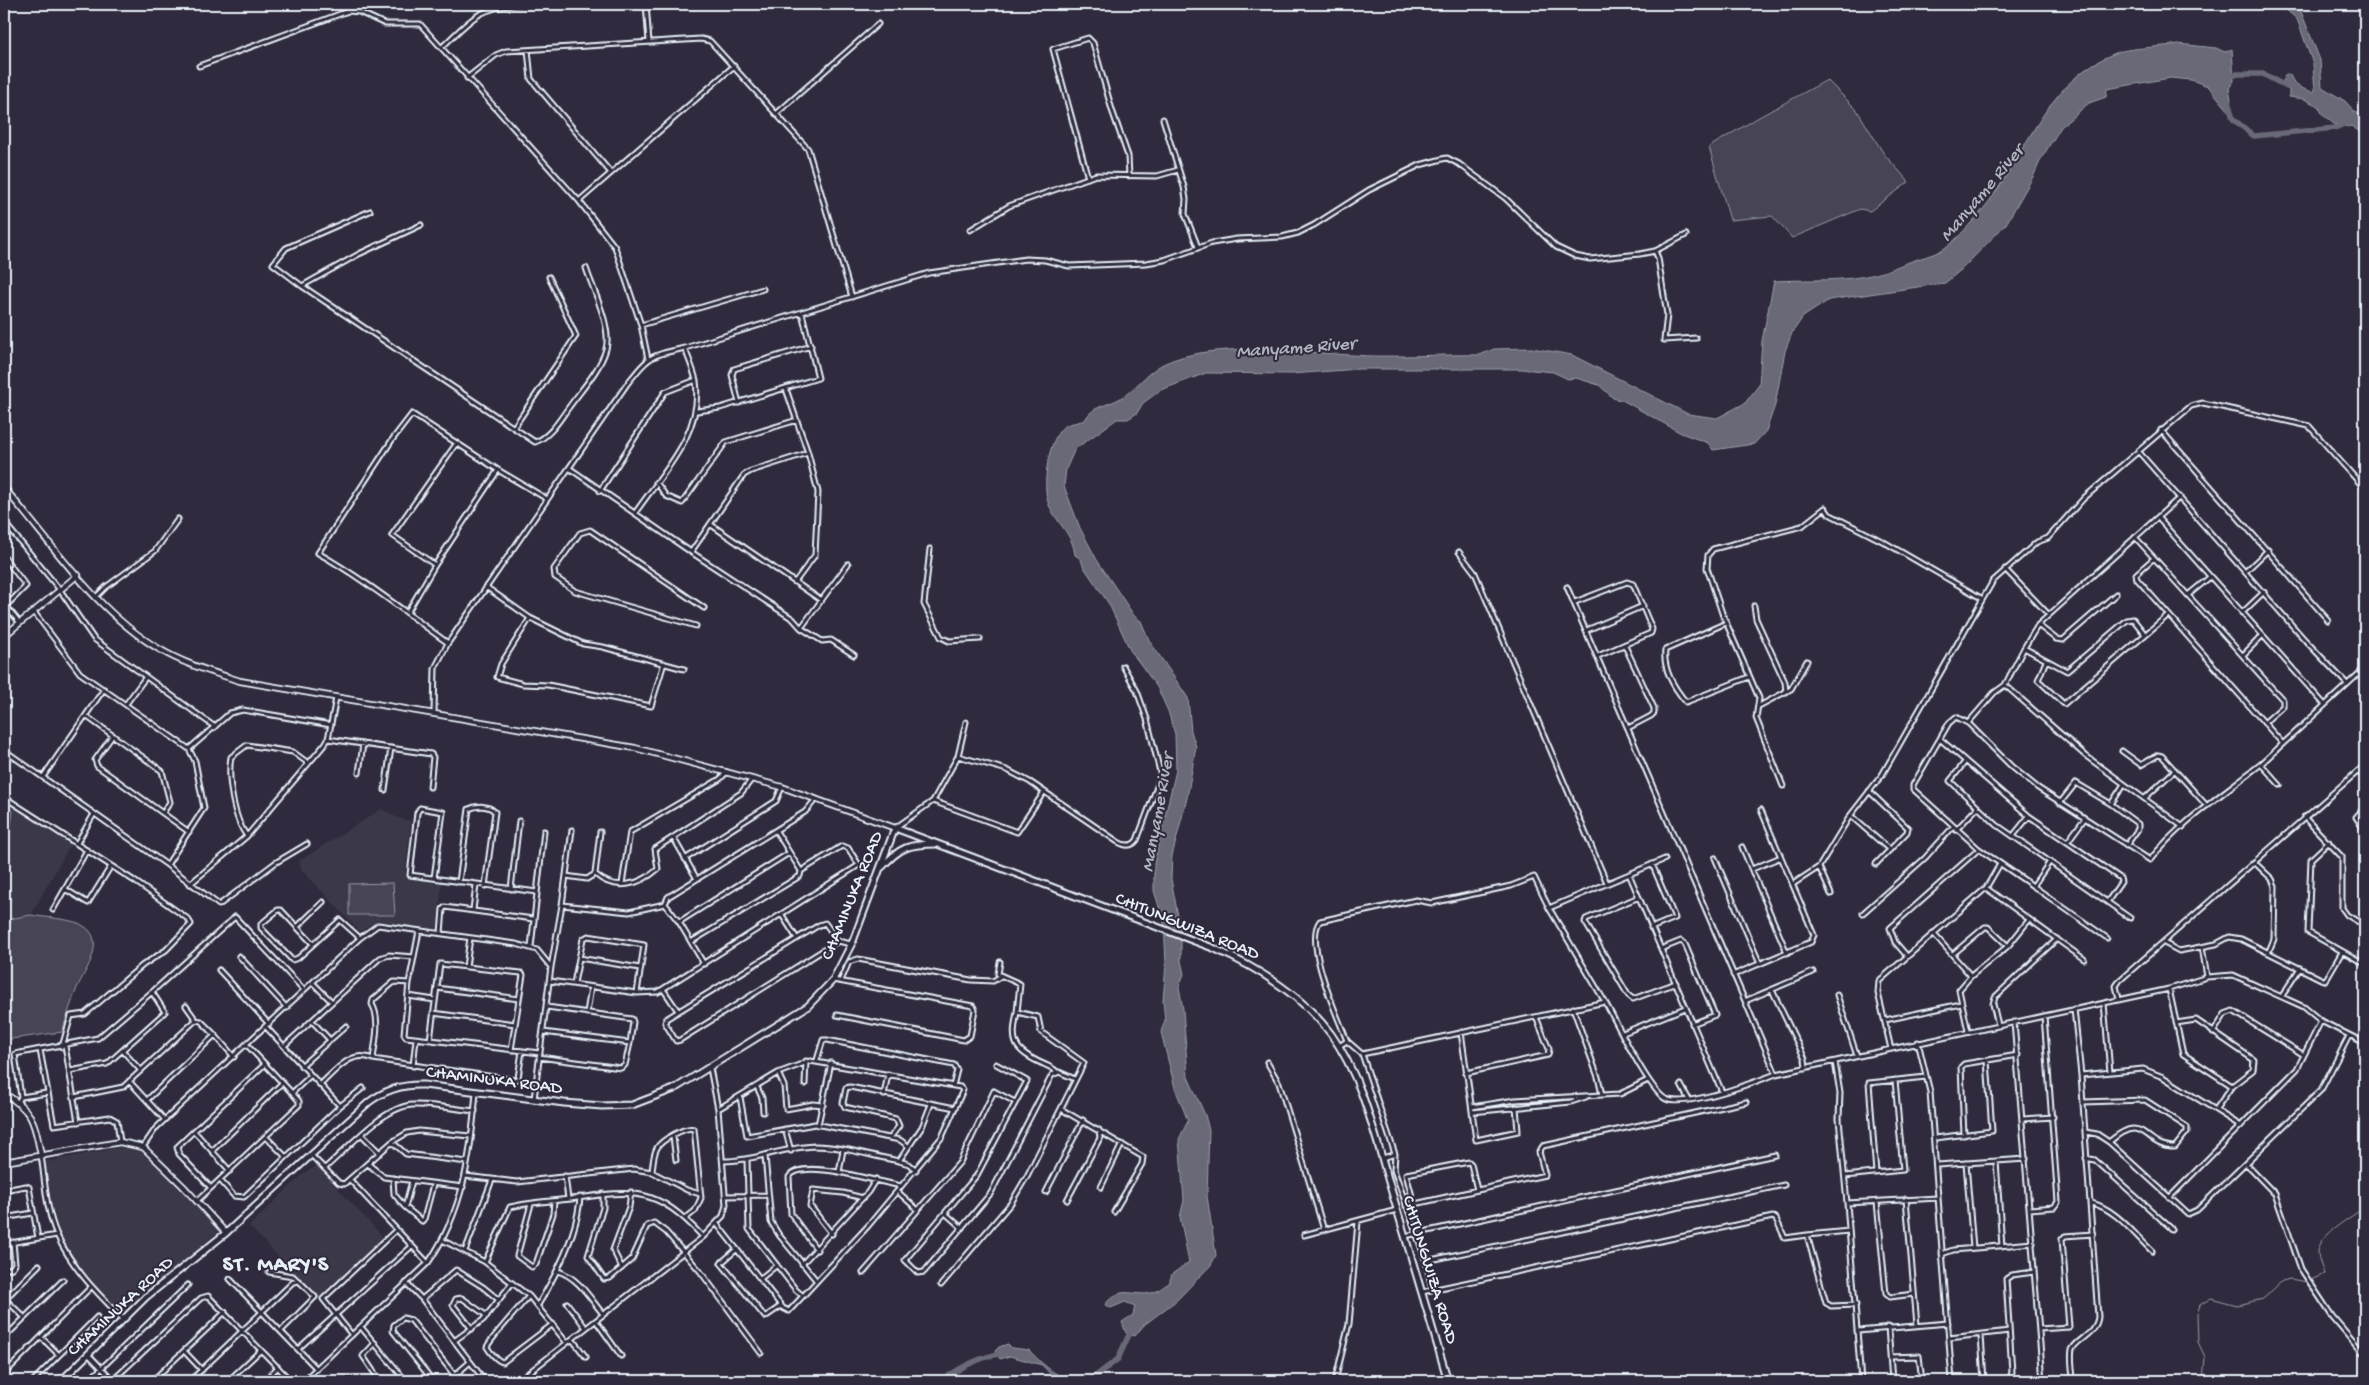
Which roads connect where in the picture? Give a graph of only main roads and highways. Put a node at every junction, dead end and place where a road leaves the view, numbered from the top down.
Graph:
1 (4, 488) edge
2 (78, 575) junction
3 (4, 636) edge
4 (895, 828) junction
5 (938, 844) junction
6 (880, 869) junction
7 (4, 1093) edge
8 (41, 1156) junction
9 (4, 1162) edge
10 (226, 1233) junction
11 (61, 1381) edge
12 (1448, 1381) edge

1 - 2 main road
2 - 3 main road
2 - 4 main road
4 - 5 main road, CHITUNGWIZA ROAD
4 - 6 main road, CHAMINUKA ROAD
5 - 6 main road
5 - 12 main road, CHITUNGWIZA ROAD
6 - 10 main road, CHAMINUKA ROAD
7 - 8 main road
8 - 9 main road
8 - 10 main road
10 - 11 main road, CHAMINUKA ROAD

